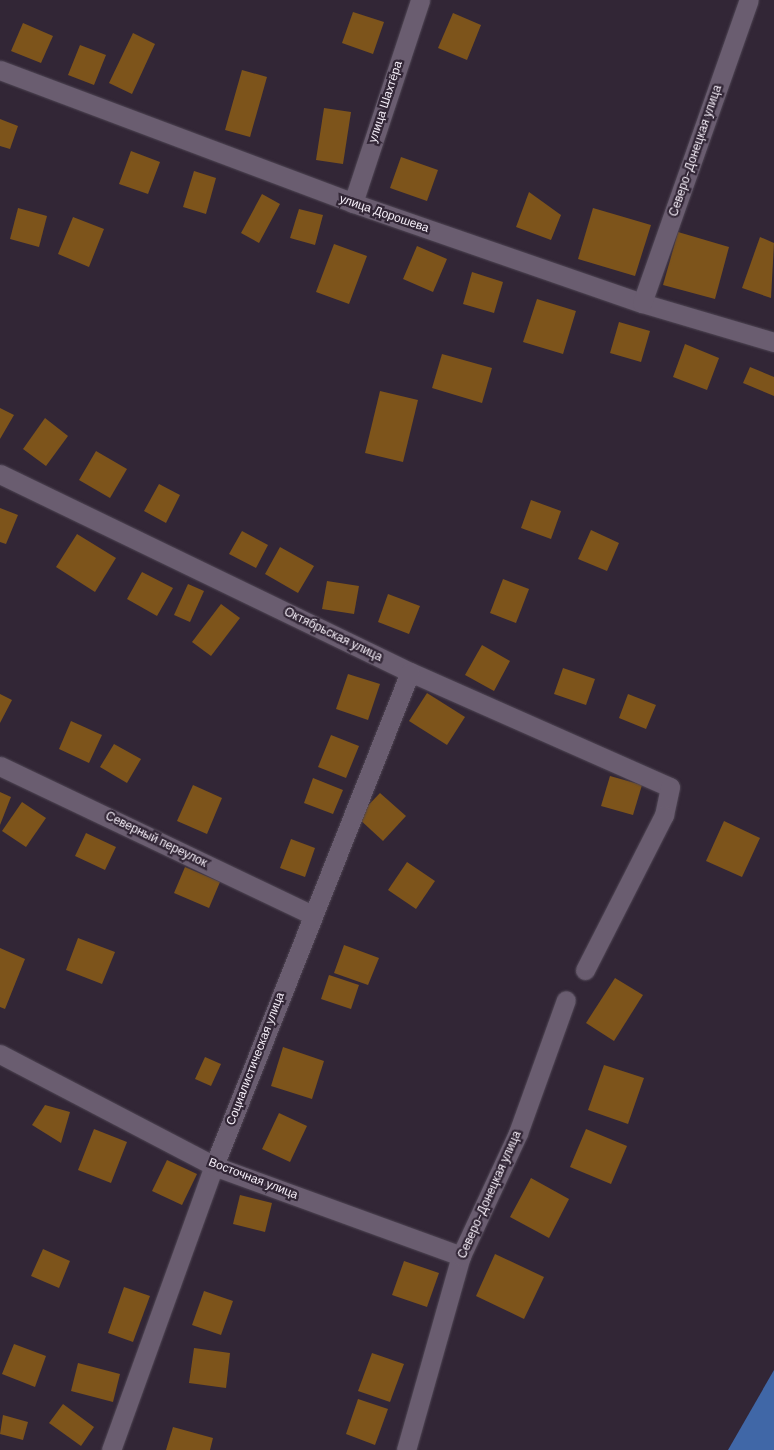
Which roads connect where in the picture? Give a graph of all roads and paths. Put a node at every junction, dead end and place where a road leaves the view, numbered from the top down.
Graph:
1 (420, 0) edge
2 (749, 0) edge
3 (0, 70) edge
4 (353, 203) junction
5 (642, 303) junction
6 (774, 342) edge
7 (0, 474) edge
8 (410, 672) junction
9 (0, 766) edge
10 (312, 915) junction
11 (585, 970) dead end
12 (566, 1000) dead end
13 (0, 1054) edge
14 (214, 1166) junction
15 (461, 1256) junction
16 (111, 1450) edge
17 (406, 1450) edge

1 - 4 street, улица Шахтёра
2 - 5 street, Северо-Донецкая улица
3 - 4 street, улица Дорошева
4 - 5 street, улица Дорошева
5 - 6 street, улица Дорошева
7 - 8 street, Октябрьская улица
8 - 10 street, Социалистическая улица
8 - 11 street, Октябрьская улица
9 - 10 street, Северный переулок
10 - 14 street, Социалистическая улица
12 - 15 street, Северо-Донецкая улица
13 - 14 street, Восточная улица
14 - 15 street, Восточная улица
14 - 16 street, Социалистическая улица
15 - 17 street, Северо-Донецкая улица

